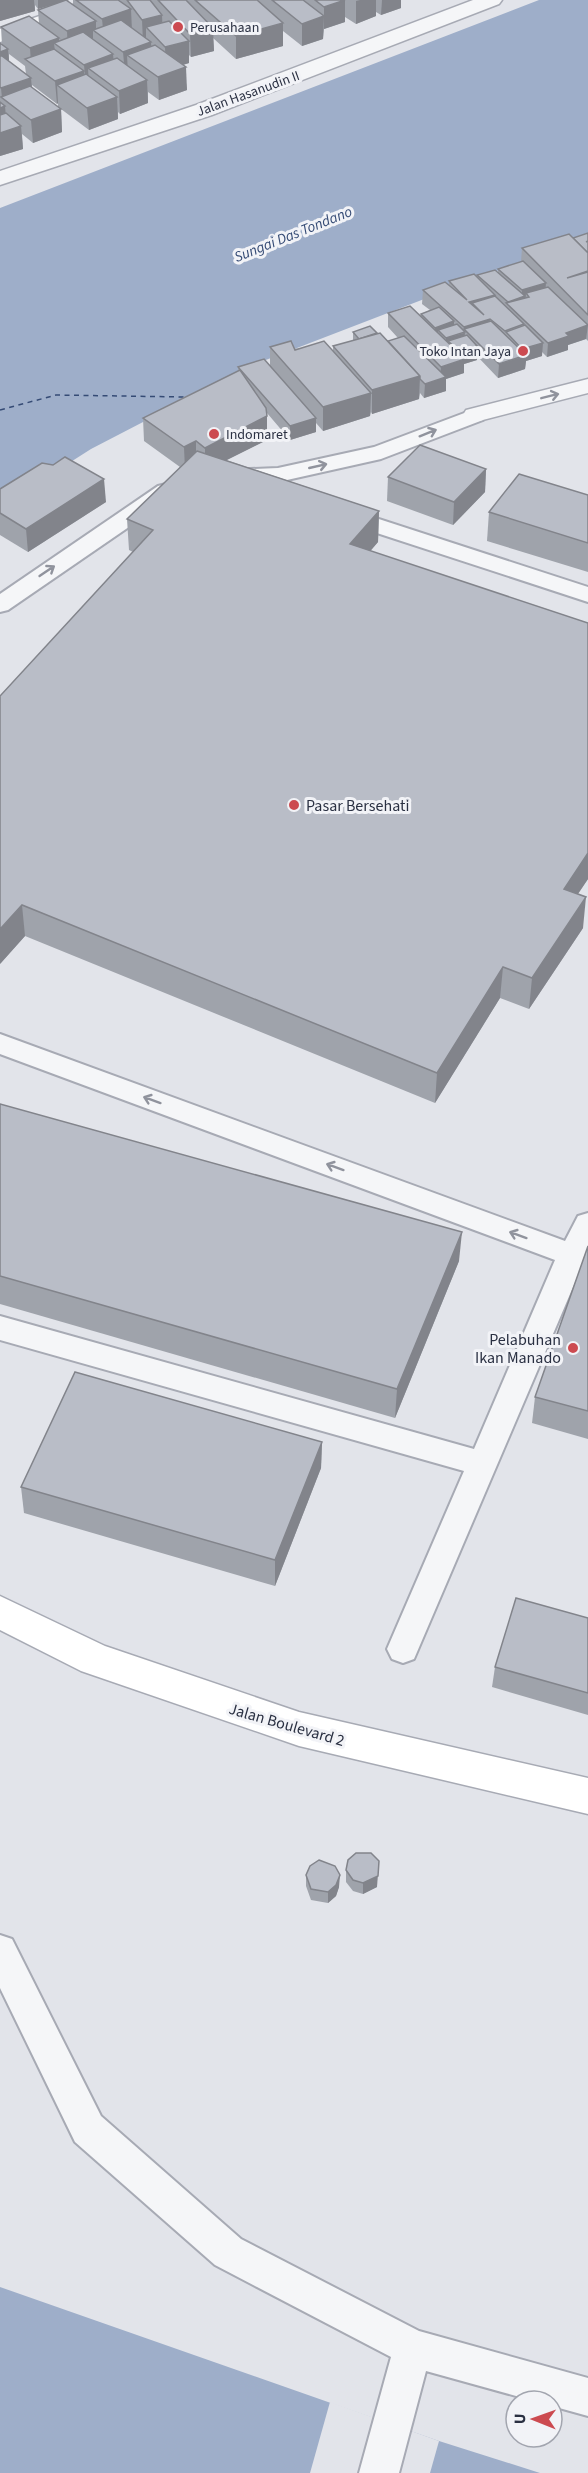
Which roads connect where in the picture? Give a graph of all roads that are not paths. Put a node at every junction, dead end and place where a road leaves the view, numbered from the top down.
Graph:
1 (108, 0) edge
2 (492, 0) edge
3 (0, 36) edge
4 (0, 178) edge
5 (585, 391) edge
6 (476, 415) joint
7 (211, 475) edge
8 (278, 475) junction
9 (184, 482) edge
10 (306, 495) edge
11 (325, 508) edge
12 (588, 595) edge
13 (0, 605) edge
14 (0, 1044) edge
15 (588, 1224) edge
16 (572, 1255) junction
17 (0, 1328) edge
18 (483, 1464) junction
19 (0, 1612) edge
20 (403, 1649) dead end
21 (588, 1796) edge
22 (0, 1951) edge
23 (412, 2348) junction
24 (588, 2397) edge
25 (379, 2473) edge

1 - 3 street
2 - 4 street, Jalan Hasanudin II
6 -> 5 street
8 -> 6 lane
7 - 8 lane
8 - 10 lane
13 -> 9 lane
11 - 12 lane
16 -> 14 lane
15 - 16 lane
16 - 18 lane
17 - 18 lane
18 - 20 lane
19 - 21 main road, Jalan Boulevard 2
22 - 23 lane
23 - 24 lane
23 - 25 lane

